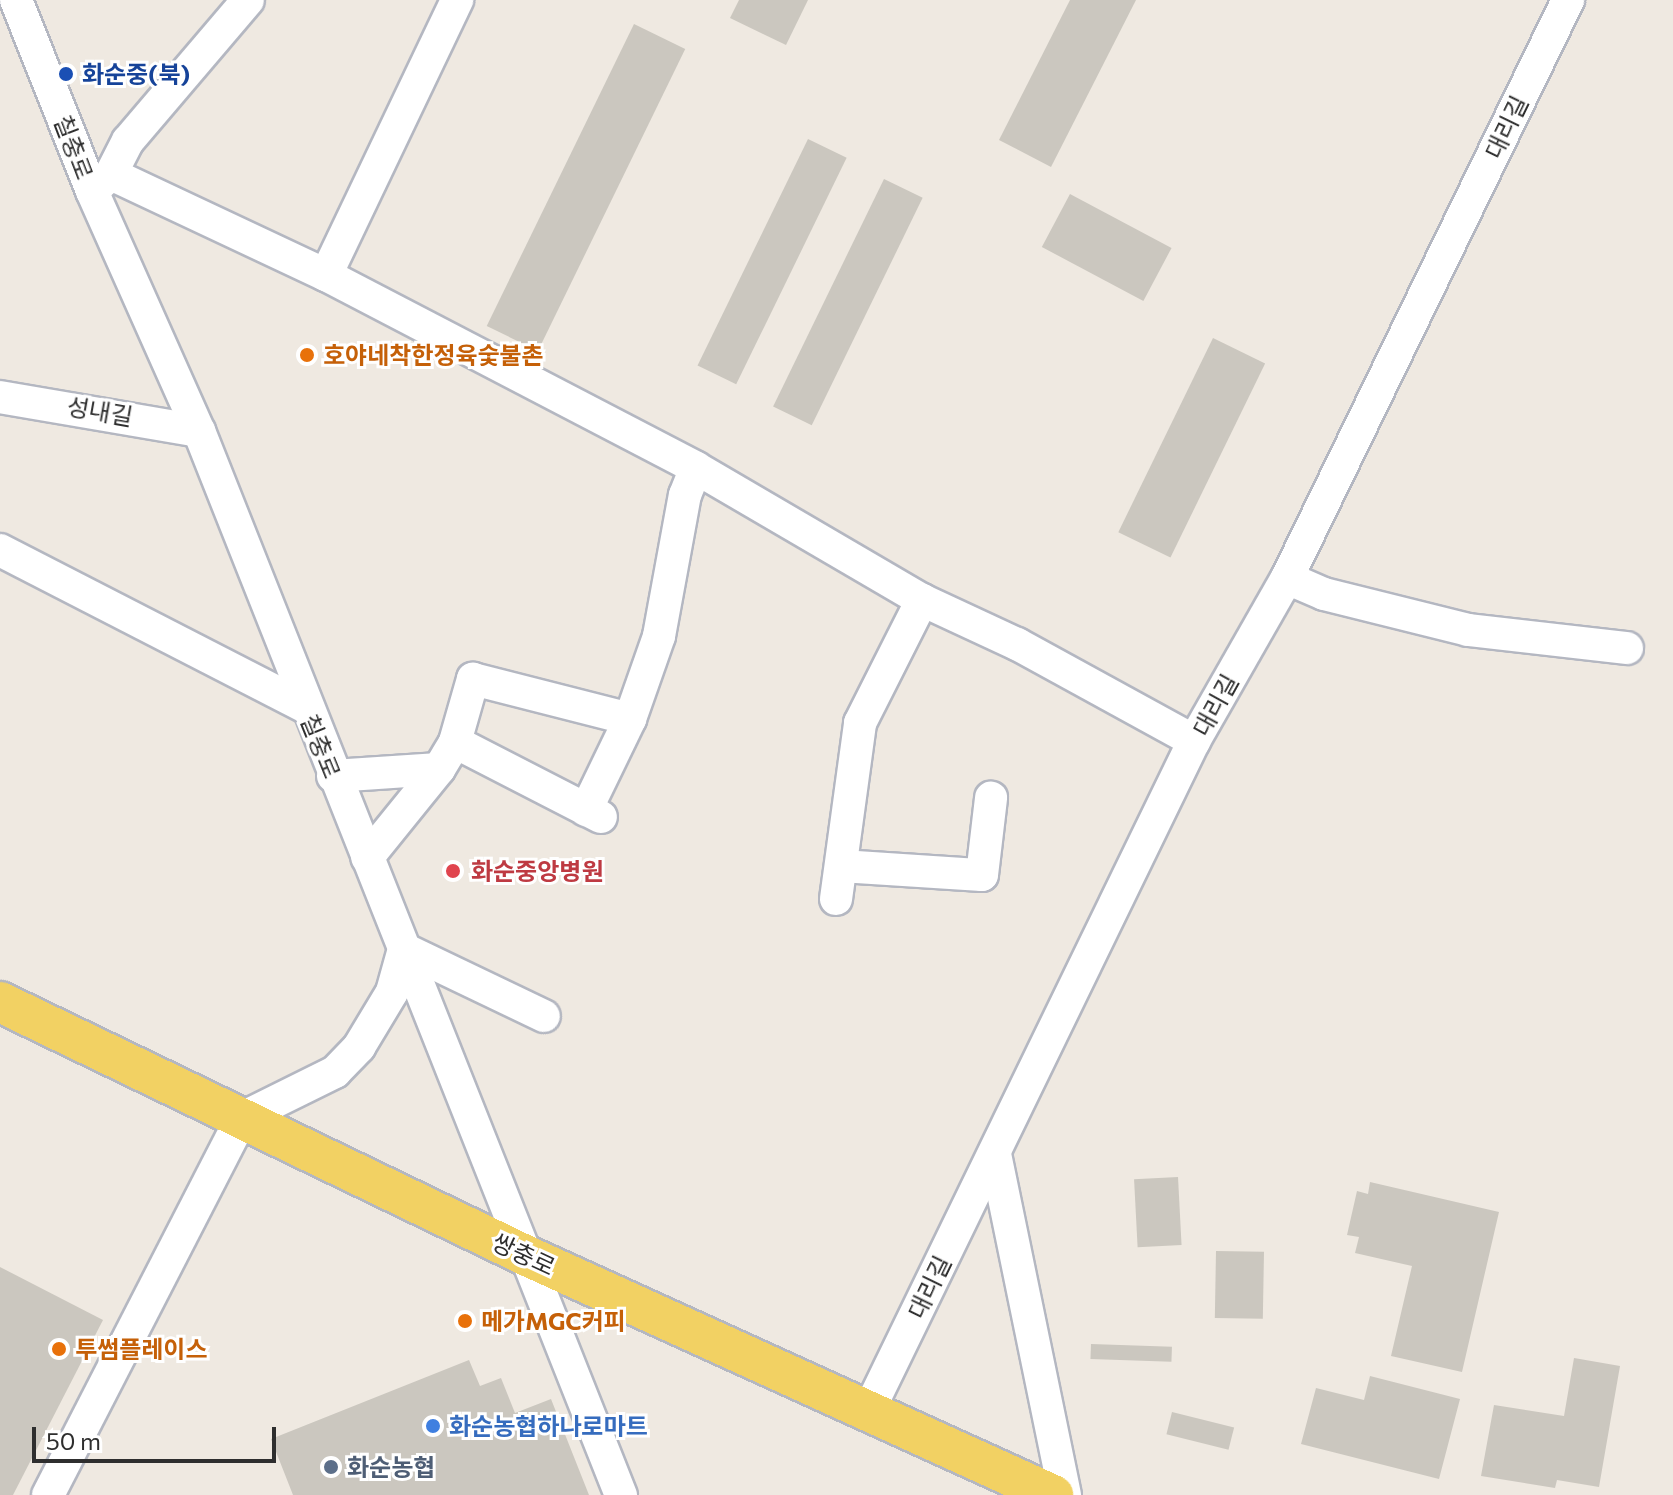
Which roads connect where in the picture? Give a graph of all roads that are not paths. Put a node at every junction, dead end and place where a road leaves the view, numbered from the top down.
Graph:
1 (16, 0) edge
2 (248, 0) edge
3 (457, 0) edge
4 (1568, 0) edge
5 (102, 182) junction
6 (326, 275) junction
7 (0, 397) edge
8 (199, 431) junction
9 (696, 468) junction
10 (0, 550) edge
11 (1287, 578) junction
12 (922, 600) junction
13 (1627, 648) dead end
14 (306, 707) junction
15 (630, 719) junction
16 (1194, 741) junction
17 (447, 755) junction
18 (333, 776) junction
19 (991, 798) dead end
20 (367, 858) junction
21 (841, 866) junction
22 (836, 899) dead end
23 (404, 949) junction
24 (0, 1002) edge
25 (544, 1016) dead end
26 (242, 1118) junction
27 (995, 1154) junction
28 (527, 1256) junction
29 (867, 1414) junction
30 (48, 1495) edge
31 (621, 1495) edge
32 (1053, 1495) edge
33 (1065, 1495) edge

1 - 5 street, 칠충로
2 - 5 street
3 - 6 street
4 - 11 street, 대리길
5 - 6 street
5 - 8 street, 칠충로
6 - 9 street
7 - 8 street, 성내길
8 - 14 street, 칠충로
9 - 12 street
9 - 15 street
10 - 14 street
11 - 13 street
11 - 16 street, 대리길
12 - 16 street
12 - 21 street
14 - 18 street, 칠충로
15 - 17 street
15 - 17 street
16 - 27 street, 대리길
17 - 18 street
17 - 20 street
18 - 20 street, 칠충로
19 - 21 street
20 - 23 street, 칠충로
21 - 22 street
23 - 25 street
23 - 26 street
23 - 28 street, 칠충로
24 - 26 main road, 쌍충로
26 - 28 main road, 쌍충로
26 - 30 street
27 - 29 street, 대리길
27 - 33 street
28 - 29 main road, 쌍충로
28 - 31 street, 칠충로
29 - 32 main road, 쌍충로

